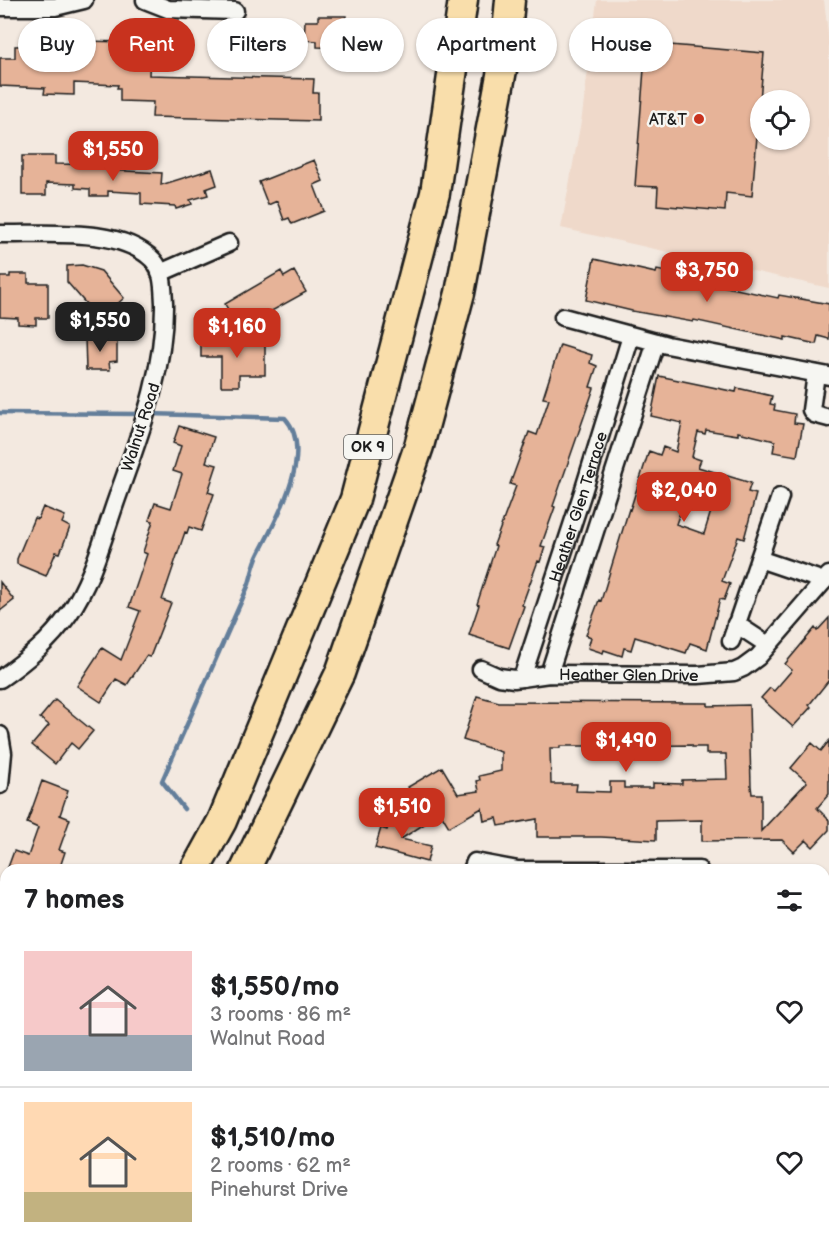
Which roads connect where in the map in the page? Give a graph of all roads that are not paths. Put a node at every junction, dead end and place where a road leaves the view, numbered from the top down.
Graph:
1 (84, 0) edge
2 (146, 0) edge
3 (464, 0) edge
4 (510, 0) edge
5 (0, 7) edge
6 (235, 11) dead end
7 (0, 234) edge
8 (229, 243) dead end
9 (160, 273) junction
10 (563, 317) dead end
11 (631, 336) junction
12 (656, 342) junction
13 (823, 375) edge
14 (829, 418) edge
15 (780, 497) dead end
16 (759, 559) junction
17 (826, 578) edge
18 (736, 624) junction
19 (731, 640) dead end
20 (768, 645) junction
21 (481, 669) dead end
22 (549, 674) junction
23 (522, 678) junction
24 (0, 679) edge
25 (0, 735) edge
26 (0, 785) edge
27 (198, 864) edge
28 (248, 864) edge

1 - 5 street
2 - 6 street
3 - 27 highway, OK 9
4 - 28 highway, OK 9
7 - 9 street
8 - 9 street
9 - 24 street, Walnut Road
10 - 11 street
11 - 12 street
11 - 23 street, Heather Glen Terrace
12 - 13 street
12 - 22 street, Heather Glen Terrace
13 - 14 street
15 - 16 street
16 - 17 street, Heather Glen Drive
16 - 18 street
17 - 20 street, Heather Glen Drive
18 - 19 street
18 - 20 street
20 - 22 street, Heather Glen Drive
21 - 23 street, Heather Glen Drive
22 - 23 street, Heather Glen Drive
25 - 26 street

